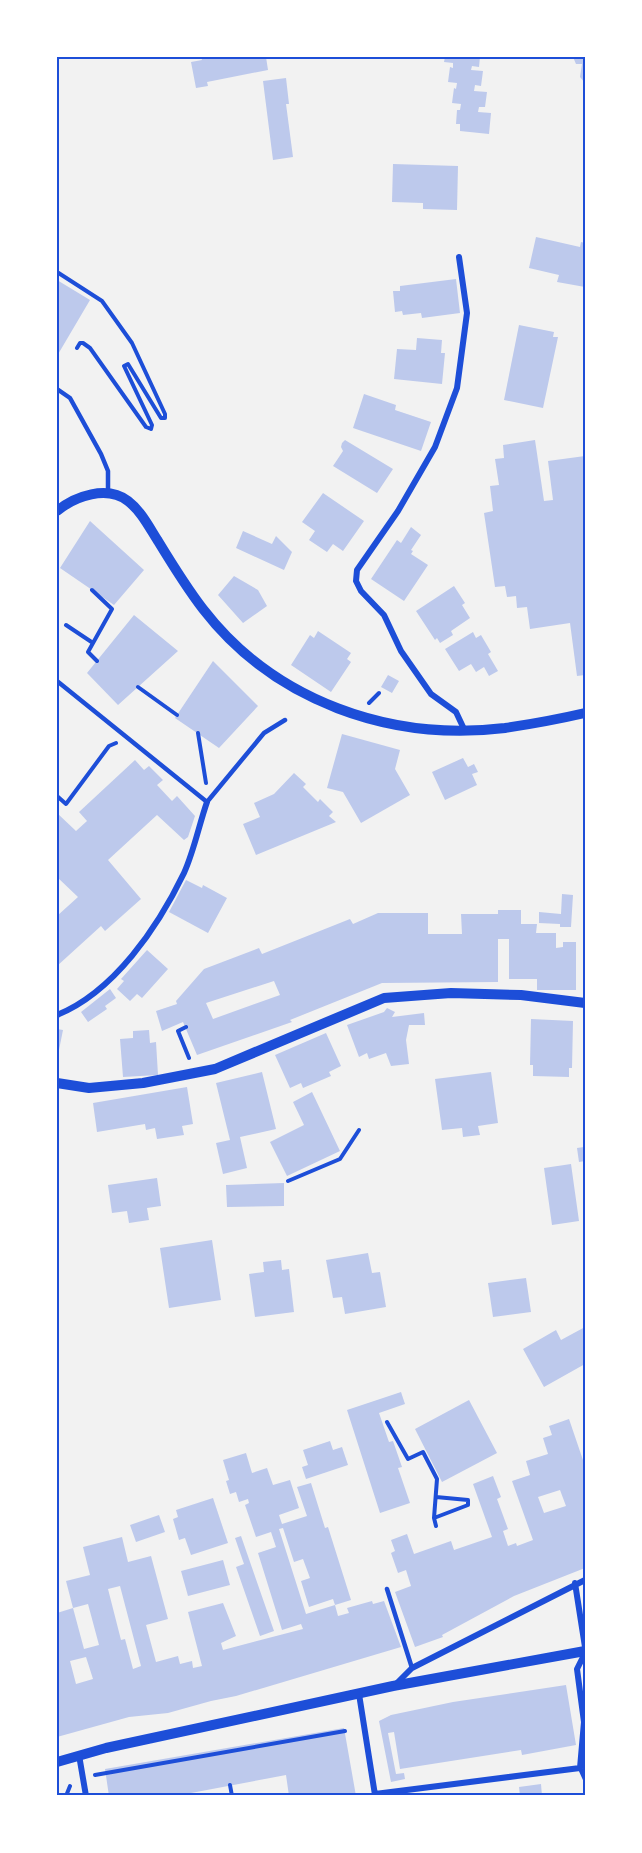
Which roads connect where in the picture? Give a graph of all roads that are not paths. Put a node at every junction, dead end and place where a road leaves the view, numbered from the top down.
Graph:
1 (459, 257) dead end
2 (57, 389) edge
3 (108, 493) junction
4 (57, 511) edge
5 (57, 681) edge
6 (585, 713) edge
7 (285, 720) dead end
8 (464, 729) junction
9 (207, 802) junction
10 (585, 1003) edge
11 (57, 1015) edge
12 (57, 1083) edge
13 (585, 1580) edge
14 (575, 1583) junction
15 (387, 1589) dead end
16 (585, 1650) edge
17 (412, 1668) junction
18 (393, 1686) junction
19 (359, 1694) junction
20 (79, 1755) junction
21 (57, 1762) edge
22 (580, 1768) junction
23 (585, 1779) edge
24 (375, 1795) edge
25 (86, 1796) edge

1 - 8 street
2 - 3 lane
3 - 4 street
3 - 8 street
5 - 9 lane
6 - 8 street
7 - 9 lane
9 - 11 street
10 - 12 street
13 - 14 street
14 - 16 street
14 - 17 street
15 - 17 lane
16 - 18 street
16 - 22 street
17 - 18 street
18 - 19 street
19 - 20 street
19 - 24 street
20 - 21 street
20 - 25 street
22 - 23 lane
22 - 24 street

